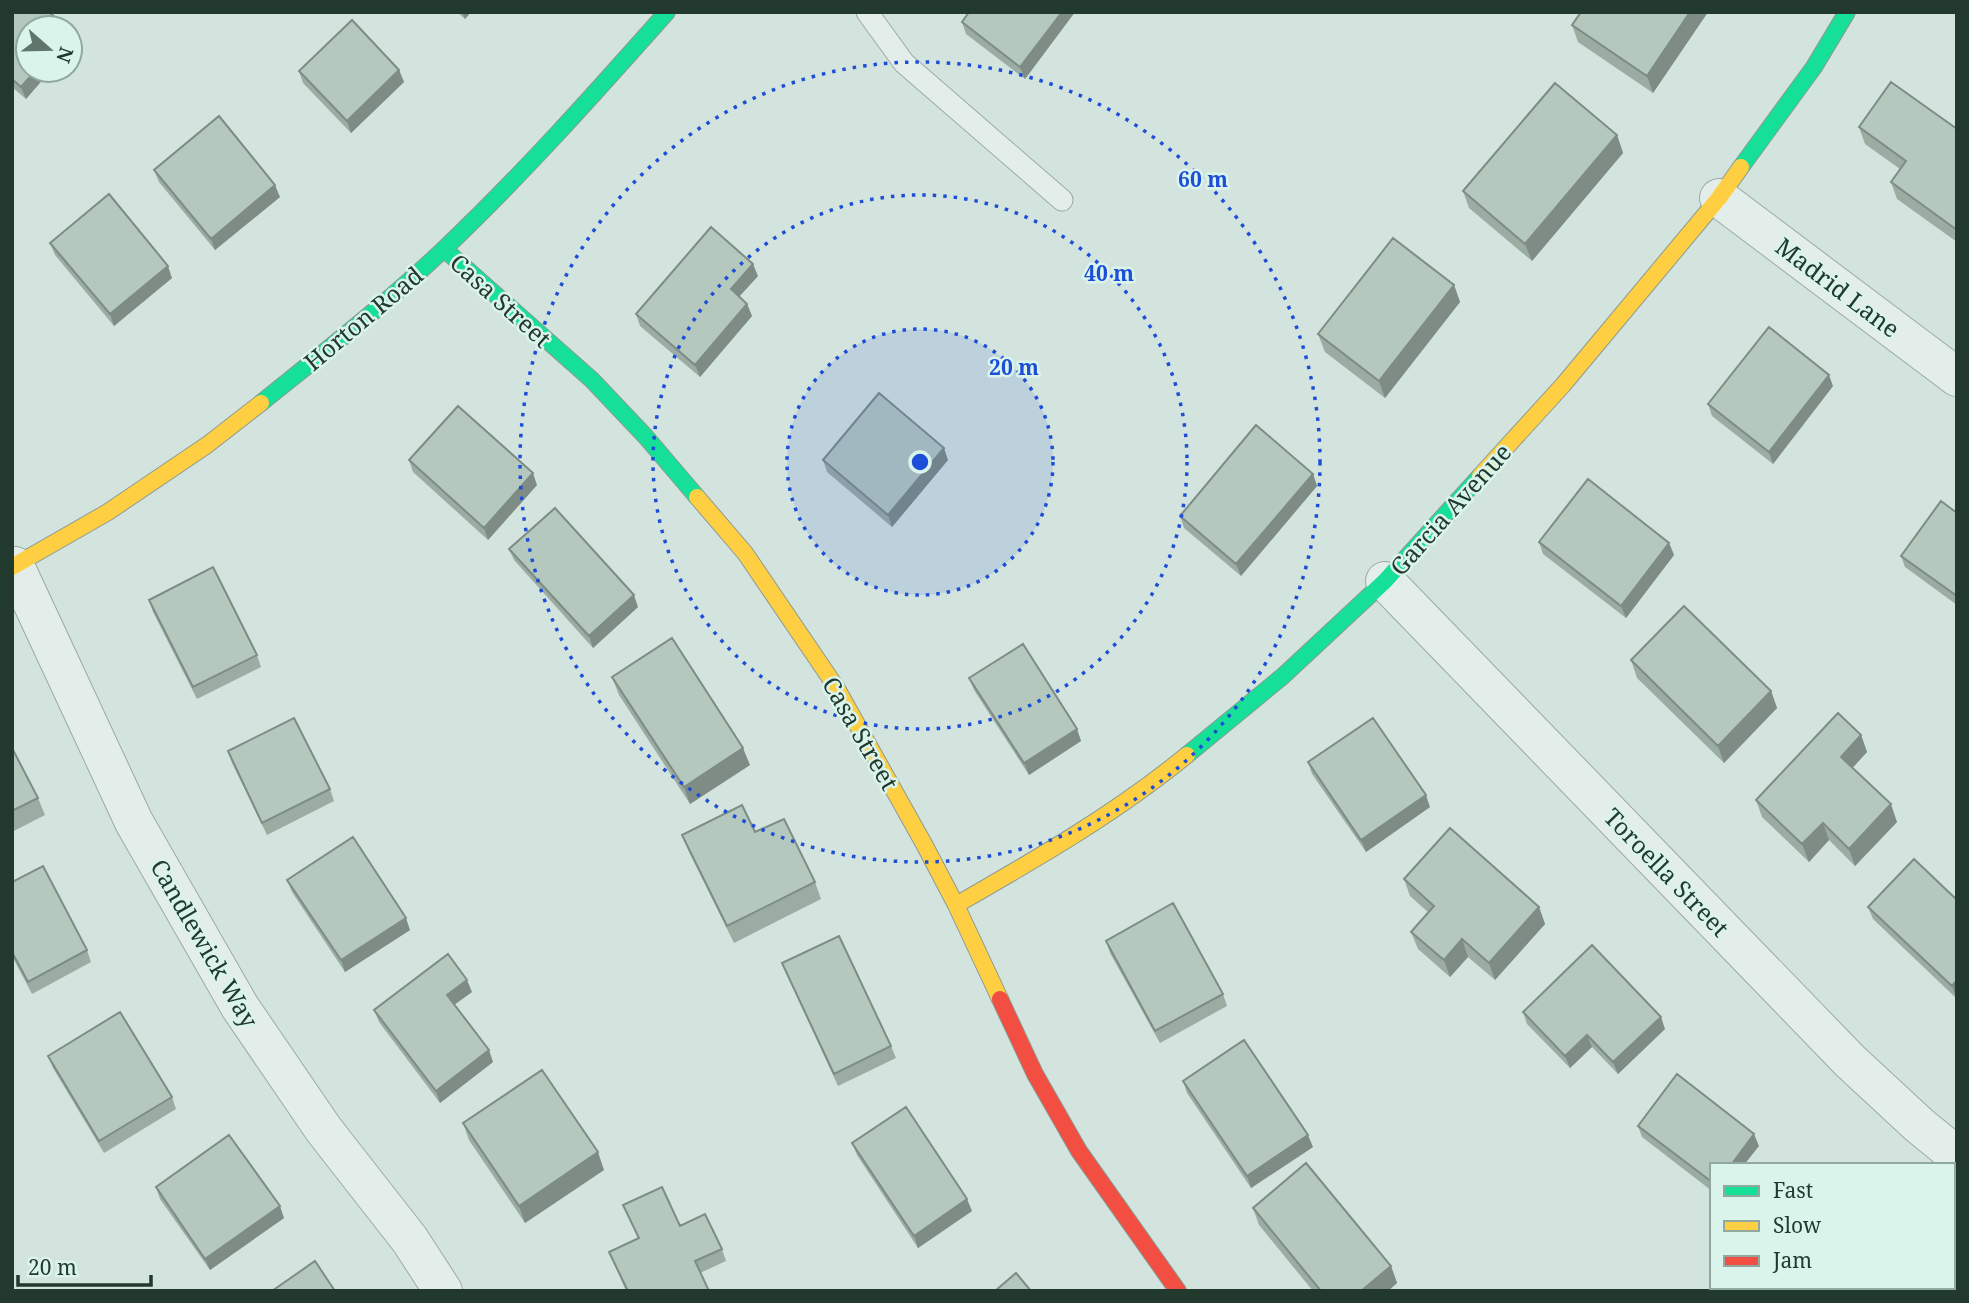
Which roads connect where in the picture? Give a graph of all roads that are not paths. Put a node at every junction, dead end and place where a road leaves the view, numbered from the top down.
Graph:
1 (667, 12) edge
2 (867, 12) edge
3 (1847, 12) edge
4 (1719, 198) junction
5 (1062, 200) dead end
6 (444, 249) junction
7 (1957, 377) edge
8 (13, 567) edge
9 (1385, 581) junction
10 (956, 905) junction
11 (1957, 1156) edge
12 (443, 1291) edge
13 (1178, 1291) edge

1 - 6 street, Horton Road
2 - 5 lane
3 - 4 street, Garcia Avenue
4 - 7 street, Madrid Lane
4 - 9 street, Garcia Avenue
6 - 8 street, Horton Road
6 - 10 street, Casa Street
8 - 12 street, Candlewick Way
9 - 10 street, Garcia Avenue
9 - 11 street, Toroella Street
10 - 13 street, Casa Street

